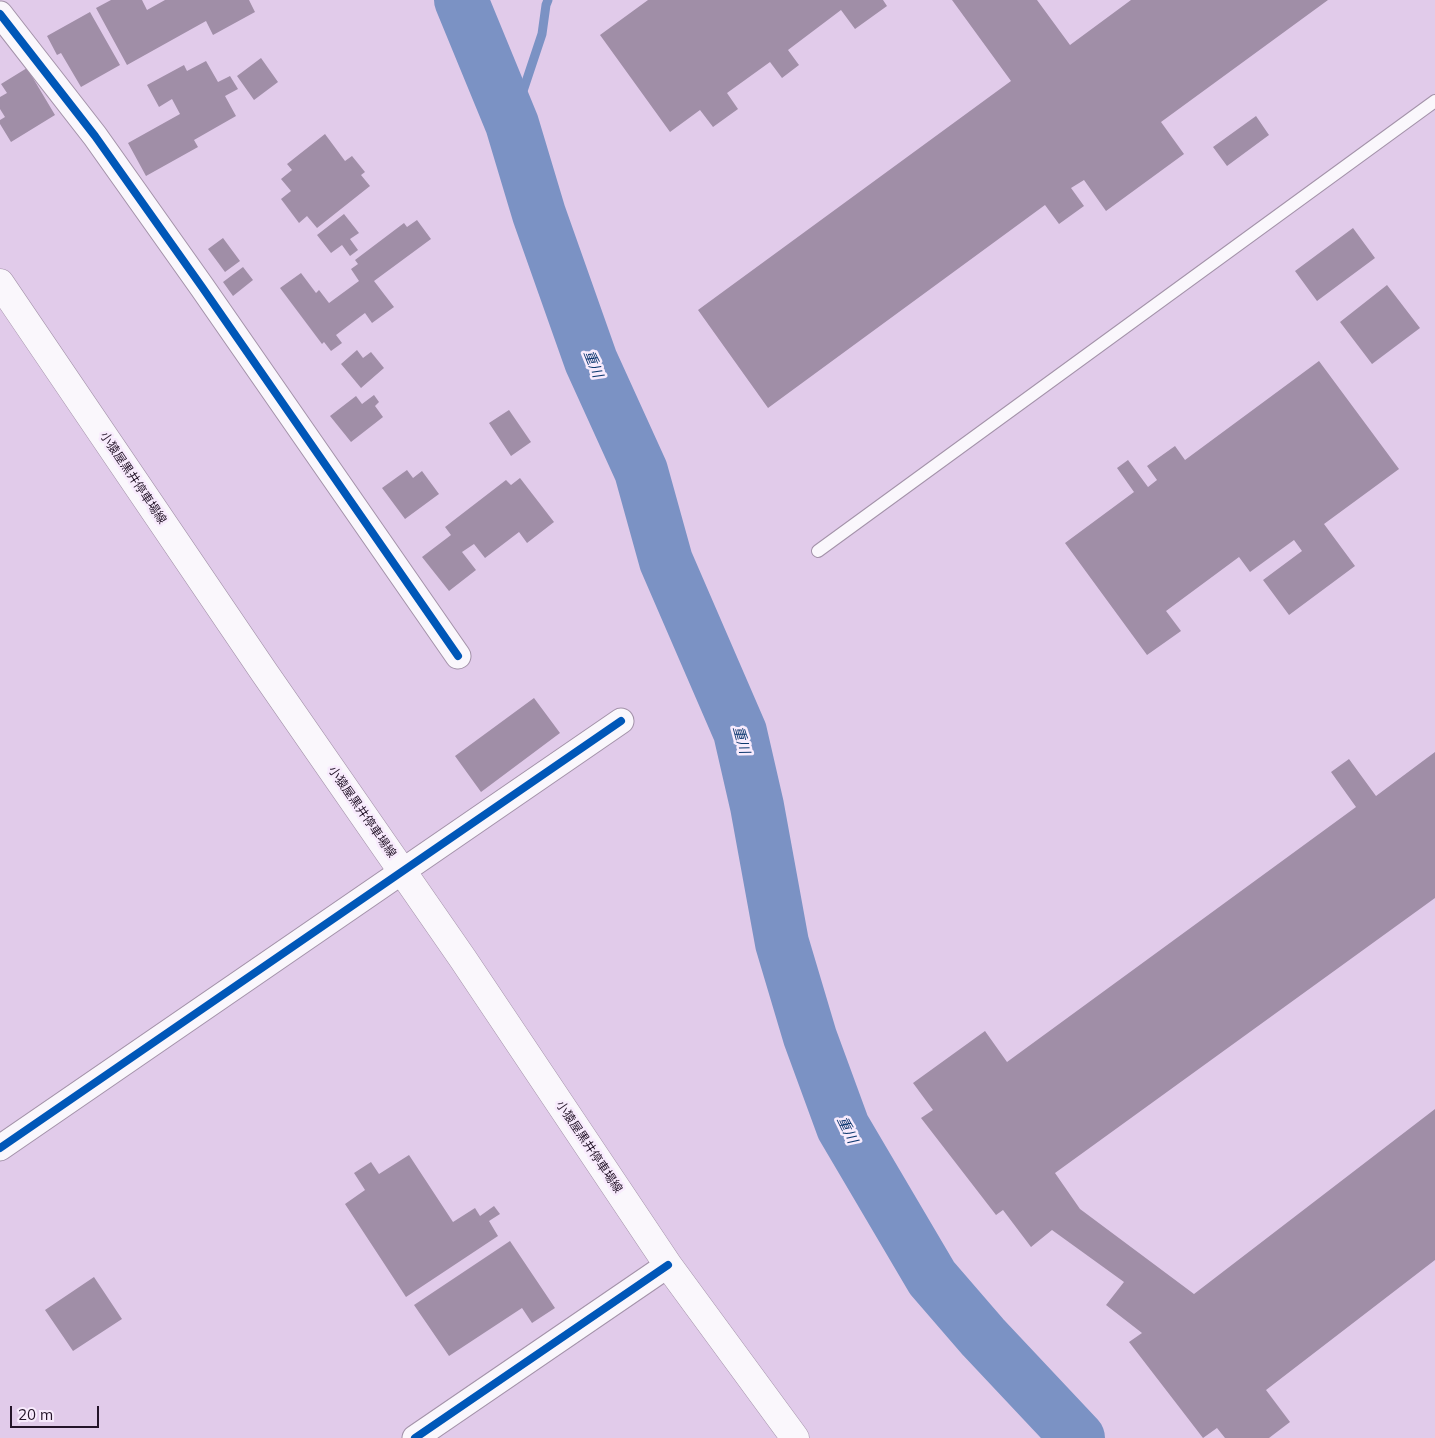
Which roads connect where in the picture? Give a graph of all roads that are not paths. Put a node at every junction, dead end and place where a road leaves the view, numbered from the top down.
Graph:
1 (0, 14) edge
2 (1435, 102) edge
3 (0, 282) edge
4 (818, 551) dead end
5 (458, 656) dead end
6 (621, 721) dead end
7 (402, 871) junction
8 (0, 1148) edge
9 (668, 1265) junction
10 (415, 1438) edge
11 (795, 1438) edge

1 - 5 street
2 - 4 lane
3 - 7 main road, 小猿屋黒井停車場線
6 - 7 street
7 - 8 street
7 - 9 main road, 小猿屋黒井停車場線
9 - 10 street
9 - 11 main road, 小猿屋黒井停車場線

